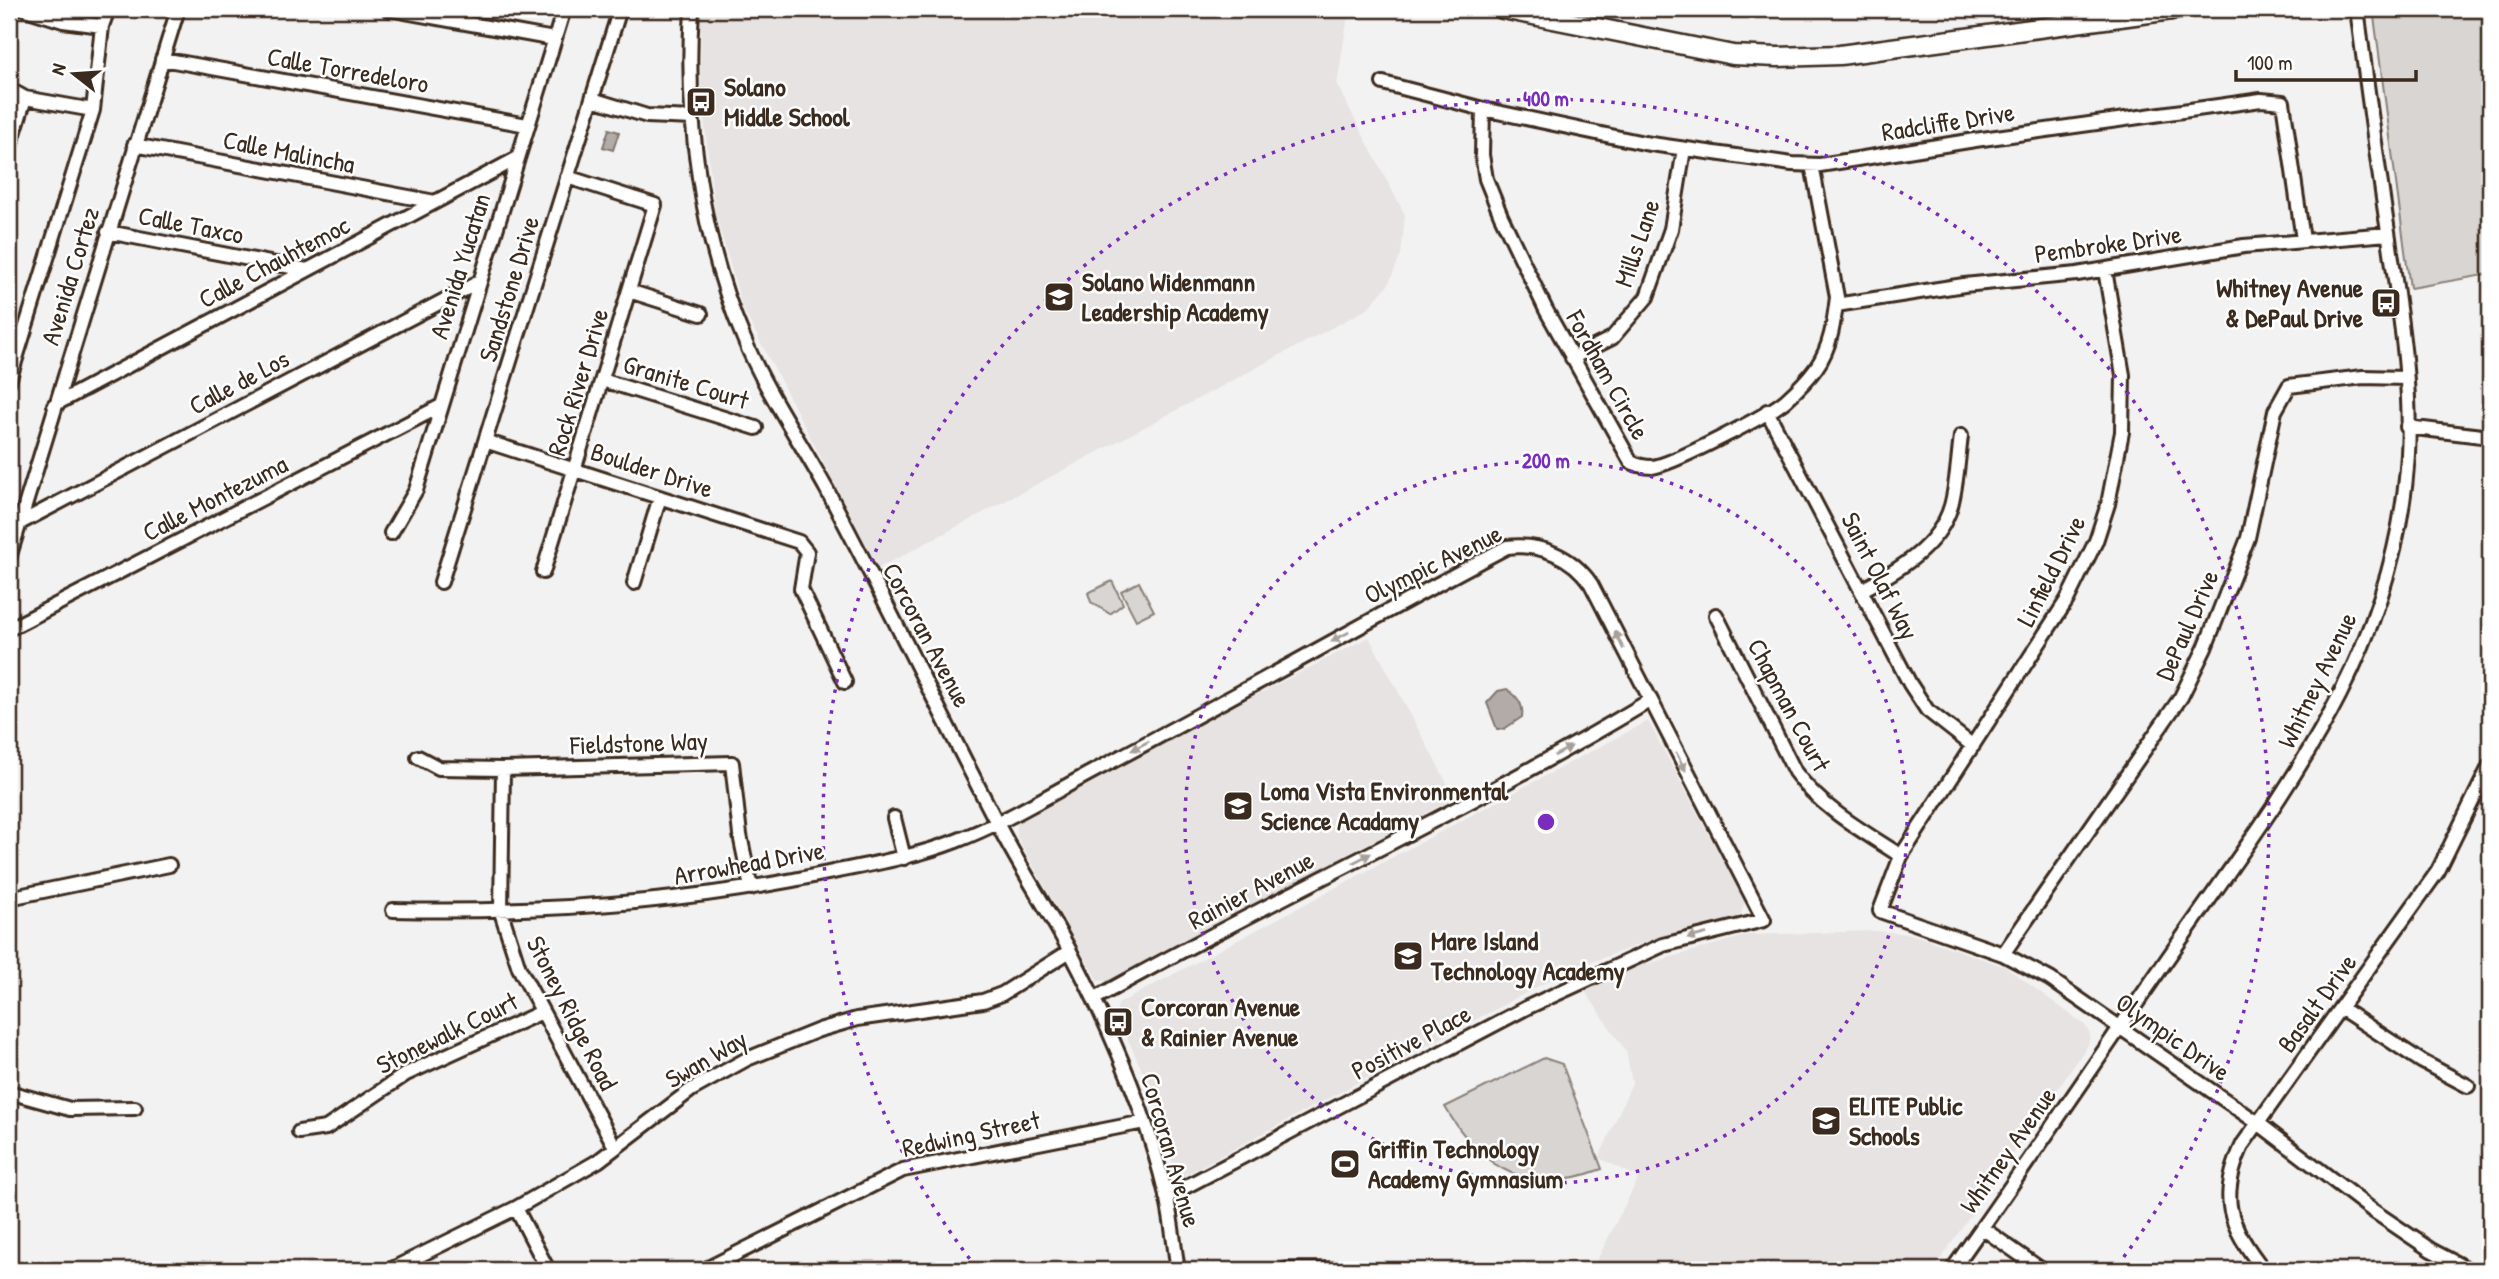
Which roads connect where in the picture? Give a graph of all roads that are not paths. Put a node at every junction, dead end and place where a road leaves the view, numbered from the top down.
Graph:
1 (25, 9) edge
2 (108, 9) edge
3 (178, 9) edge
4 (388, 9) edge
5 (564, 9) edge
6 (620, 9) edge
7 (692, 9) edge
8 (1503, 9) edge
9 (2179, 9) edge
10 (2357, 9) edge
11 (102, 26) junction
12 (554, 39) junction
13 (162, 58) junction
14 (1383, 83) dead end
15 (9, 89) edge
16 (26, 98) junction
17 (592, 99) junction
18 (1483, 109) junction
19 (93, 110) junction
20 (693, 118) junction
21 (527, 125) junction
22 (134, 145) junction
23 (1684, 149) junction
24 (9, 150) edge
25 (516, 159) junction
26 (1812, 165) junction
27 (567, 177) junction
28 (435, 202) junction
29 (108, 232) junction
30 (2388, 234) junction
31 (2302, 240) junction
32 (307, 270) junction
33 (2105, 270) junction
34 (479, 282) junction
35 (629, 291) junction
36 (1836, 305) junction
37 (701, 314) dead end
38 (1572, 358) junction
39 (2406, 378) junction
40 (602, 380) junction
41 (9, 382) edge
42 (54, 405) junction
43 (441, 406) junction
44 (1767, 411) junction
45 (2407, 427) junction
46 (756, 428) dead end
47 (1961, 436) dead end
48 (2490, 437) edge
49 (485, 440) junction
50 (575, 469) junction
51 (660, 496) junction
52 (20, 523) junction
53 (391, 533) dead end
54 (9, 558) edge
55 (543, 572) dead end
56 (441, 582) dead end
57 (634, 583) dead end
58 (1862, 590) junction
59 (1716, 615) dead end
60 (9, 629) edge
61 (845, 682) dead end
62 (1649, 701) junction
63 (1973, 746) junction
64 (418, 757) dead end
65 (2490, 765) edge
66 (503, 769) junction
67 (894, 818) dead end
68 (996, 822) junction
69 (1901, 856) junction
70 (904, 858) junction
71 (169, 865) dead end
72 (751, 888) junction
73 (9, 898) edge
74 (393, 910) dead end
75 (501, 912) junction
76 (1764, 920) joint
77 (1070, 951) junction
78 (2003, 954) junction
79 (1094, 999) junction
80 (2342, 1009) junction
81 (542, 1012) junction
82 (2119, 1028) junction
83 (2469, 1086) dead end
84 (9, 1092) edge
85 (135, 1108) dead end
86 (1144, 1122) junction
87 (2258, 1123) junction
88 (299, 1132) dead end
89 (615, 1147) junction
90 (1166, 1197) junction
91 (516, 1208) junction
92 (1982, 1228) junction
93 (390, 1270) edge
94 (548, 1270) edge
95 (704, 1270) edge
96 (1178, 1270) edge
97 (1286, 1270) edge
98 (1368, 1270) edge
99 (1952, 1270) edge
100 (2042, 1270) edge
101 (2264, 1270) edge
102 (2469, 1270) edge

1 - 11 street
2 - 11 street
3 - 13 street, Avenida Cortez
4 - 12 street
5 - 12 street, Avenida Yucatan
6 - 17 street, Sandstone Drive
7 - 20 street, Corcoran Avenue
8 - 9 main road
10 - 30 street, Whitney Avenue
11 - 19 street
12 - 21 street, Avenida Yucatan
13 - 21 street, Calle Torredeloro
13 - 22 street, Avenida Cortez
14 - 18 street, Radcliffe Drive
15 - 16 street
16 - 19 street
16 - 24 street
17 - 20 street
17 - 27 street, Sandstone Drive
18 - 23 street, Radcliffe Drive
18 - 38 street, Fordham Circle
19 - 41 street
20 - 68 street, Corcoran Avenue
21 - 25 street, Avenida Yucatan
22 - 28 street, Calle Malincha
22 - 29 street, Avenida Cortez
23 - 26 street, Radcliffe Drive
23 - 38 street, Mills Lane
25 - 28 street, Calle Chauhtemoc
25 - 34 street, Avenida Yucatan
26 - 31 street, Radcliffe Drive
26 - 36 street, Fordham Circle
27 - 35 street, Rock River Drive
27 - 49 street, Sandstone Drive
28 - 32 street, Calle Chauhtemoc
29 - 32 street, Calle Taxco
29 - 42 street, Avenida Cortez
30 - 31 street, Pembroke Drive
30 - 39 street, Whitney Avenue
31 - 33 street, Pembroke Drive
32 - 42 street, Calle Chauhtemoc
33 - 36 street, Pembroke Drive
33 - 63 street, Linfield Drive
34 - 43 street, Avenida Yucatan
34 - 52 street, Calle de Los
35 - 37 street
35 - 40 street, Rock River Drive
36 - 44 street, Fordham Circle
38 - 44 street, Fordham Circle
39 - 45 street, Whitney Avenue
39 - 78 street, DePaul Drive
40 - 46 street, Granite Court
40 - 50 street, Rock River Drive
42 - 52 street, Avenida Cortez
43 - 53 street, Avenida Yucatan
43 - 60 street, Calle Montezuma
44 - 58 street, Saint Olaf Way
45 - 48 street
45 - 82 street, Whitney Avenue
47 - 58 street
49 - 50 street, Boulder Drive
49 - 56 street, Sandstone Drive
50 - 51 street, Boulder Drive
50 - 55 street, Rock River Drive
51 - 57 street
51 - 61 street, Boulder Drive
52 - 54 street, Avenida Cortez
58 - 63 street, Saint Olaf Way
59 - 69 street, Chapman Court
62 -> 68 street, Olympic Avenue
62 -> 76 street, Olympic Avenue
79 -> 62 street, Rainier Avenue
63 - 69 street, Linfield Drive
64 - 66 street
65 - 80 street, Basalt Drive
66 - 72 street, Fieldstone Way
66 - 75 street, Stoney Ridge Road
67 - 70 street
68 - 70 street, Arrowhead Drive
68 - 77 street, Corcoran Avenue
69 - 78 street, Olympic Drive
70 - 72 street, Arrowhead Drive
71 - 73 street
72 - 75 street, Arrowhead Drive
74 - 75 street, Arrowhead Drive
75 - 81 street, Stoney Ridge Road
76 -> 90 street, Positive Place
77 - 79 street, Corcoran Avenue
77 - 89 street, Swan Way
78 - 82 street, Olympic Drive
79 - 86 street, Corcoran Avenue
80 - 83 street
80 - 87 street, Basalt Drive
81 - 88 street, Stonewalk Court
81 - 89 street, Stoney Ridge Road
82 - 87 street, Olympic Drive
82 - 92 street, Whitney Avenue
84 - 85 street
86 - 90 street, Corcoran Avenue
86 - 95 street, Redwing Street
87 - 101 street, Basalt Drive
87 - 102 street, Olympic Drive
89 - 91 street, Swan Way
90 - 96 street, Corcoran Avenue
91 - 93 street, Swan Way
91 - 94 street
92 - 99 street, Whitney Avenue
92 - 100 street
97 - 98 street

